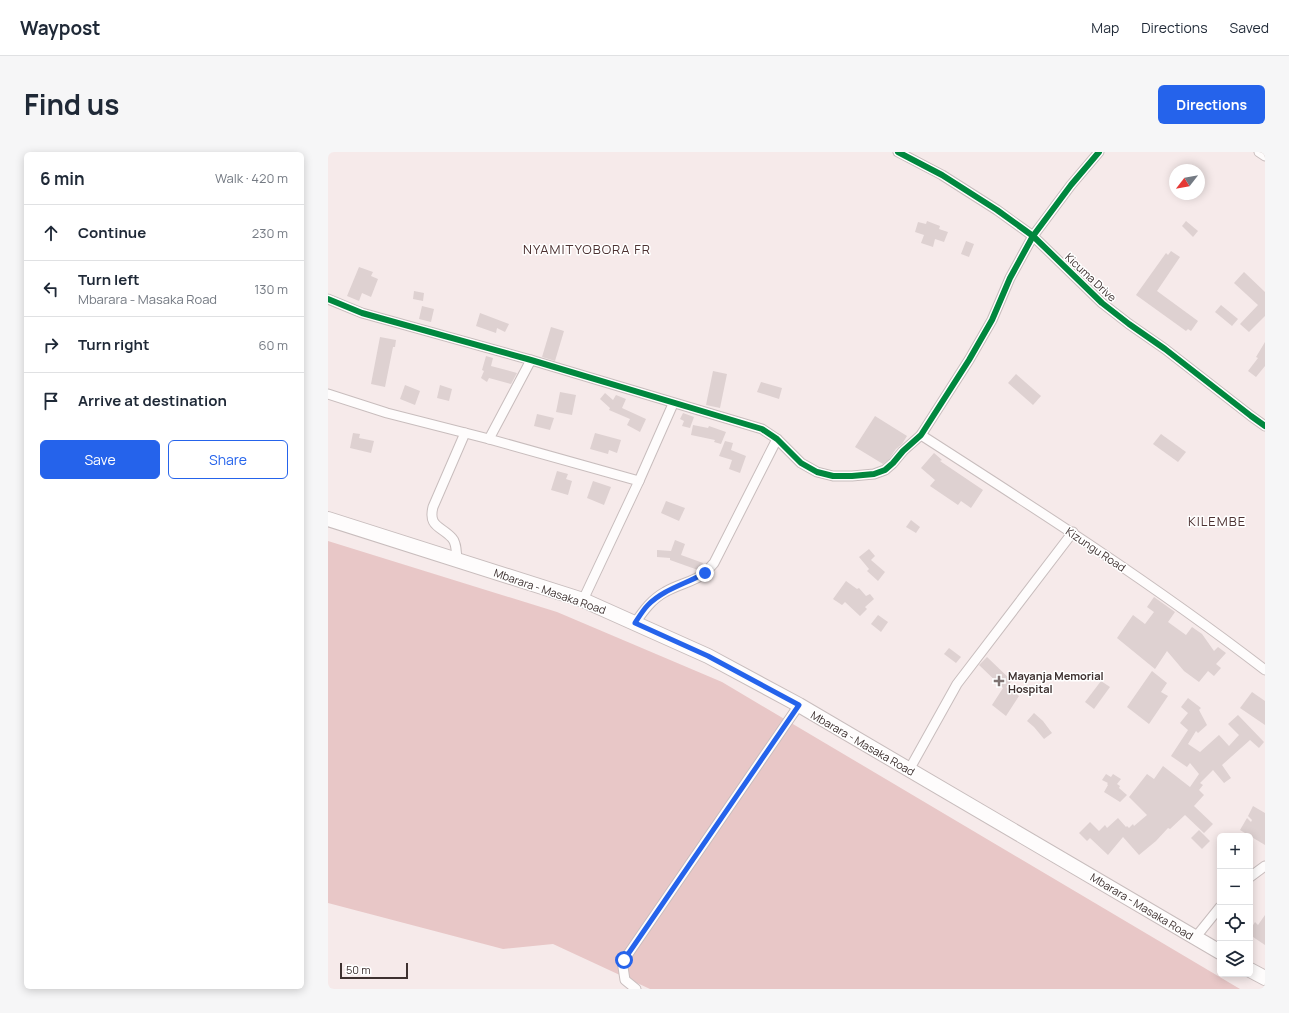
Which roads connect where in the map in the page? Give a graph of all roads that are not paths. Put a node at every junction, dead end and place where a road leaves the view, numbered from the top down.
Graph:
1 (898, 152) edge
2 (1098, 152) edge
3 (1259, 152) edge
4 (1265, 156) edge
5 (1033, 236) junction
6 (328, 299) edge
7 (531, 360) junction
8 (328, 394) edge
9 (673, 404) junction
10 (1265, 426) edge
11 (465, 433) junction
12 (921, 435) junction
13 (489, 439) junction
14 (777, 440) junction
15 (639, 481) junction
16 (328, 519) edge
17 (1073, 532) junction
18 (457, 559) junction
19 (583, 600) junction
20 (635, 623) junction
21 (1265, 670) edge
22 (799, 705) junction
23 (909, 770) junction
24 (1265, 866) edge
25 (1253, 874) edge
26 (1217, 911) edge
27 (1195, 938) junction
28 (1217, 950) edge
29 (1253, 972) edge
30 (1265, 978) edge
31 (636, 989) edge

1 - 5 street, Kicuma Drive
2 - 5 street
3 - 4 street
5 - 10 street, Kicuma Drive
5 - 12 street
6 - 7 street
7 - 9 street
7 - 13 street
8 - 11 street
9 - 14 street
9 - 15 street
11 - 13 street
11 - 18 street
12 - 14 street
12 - 17 street, Kizungu Road
13 - 15 street
14 - 20 street
15 - 19 street
16 - 18 main road, Mbarara - Masaka Road
17 - 21 street, Kizungu Road
17 - 23 street
18 - 19 main road, Mbarara - Masaka Road
19 - 20 main road, Mbarara - Masaka Road
20 - 22 main road, Mbarara - Masaka Road
22 - 23 main road, Mbarara - Masaka Road
22 - 31 street
23 - 27 main road, Mbarara - Masaka Road
24 - 25 street
26 - 27 street
27 - 28 main road, Mbarara - Masaka Road
29 - 30 main road

